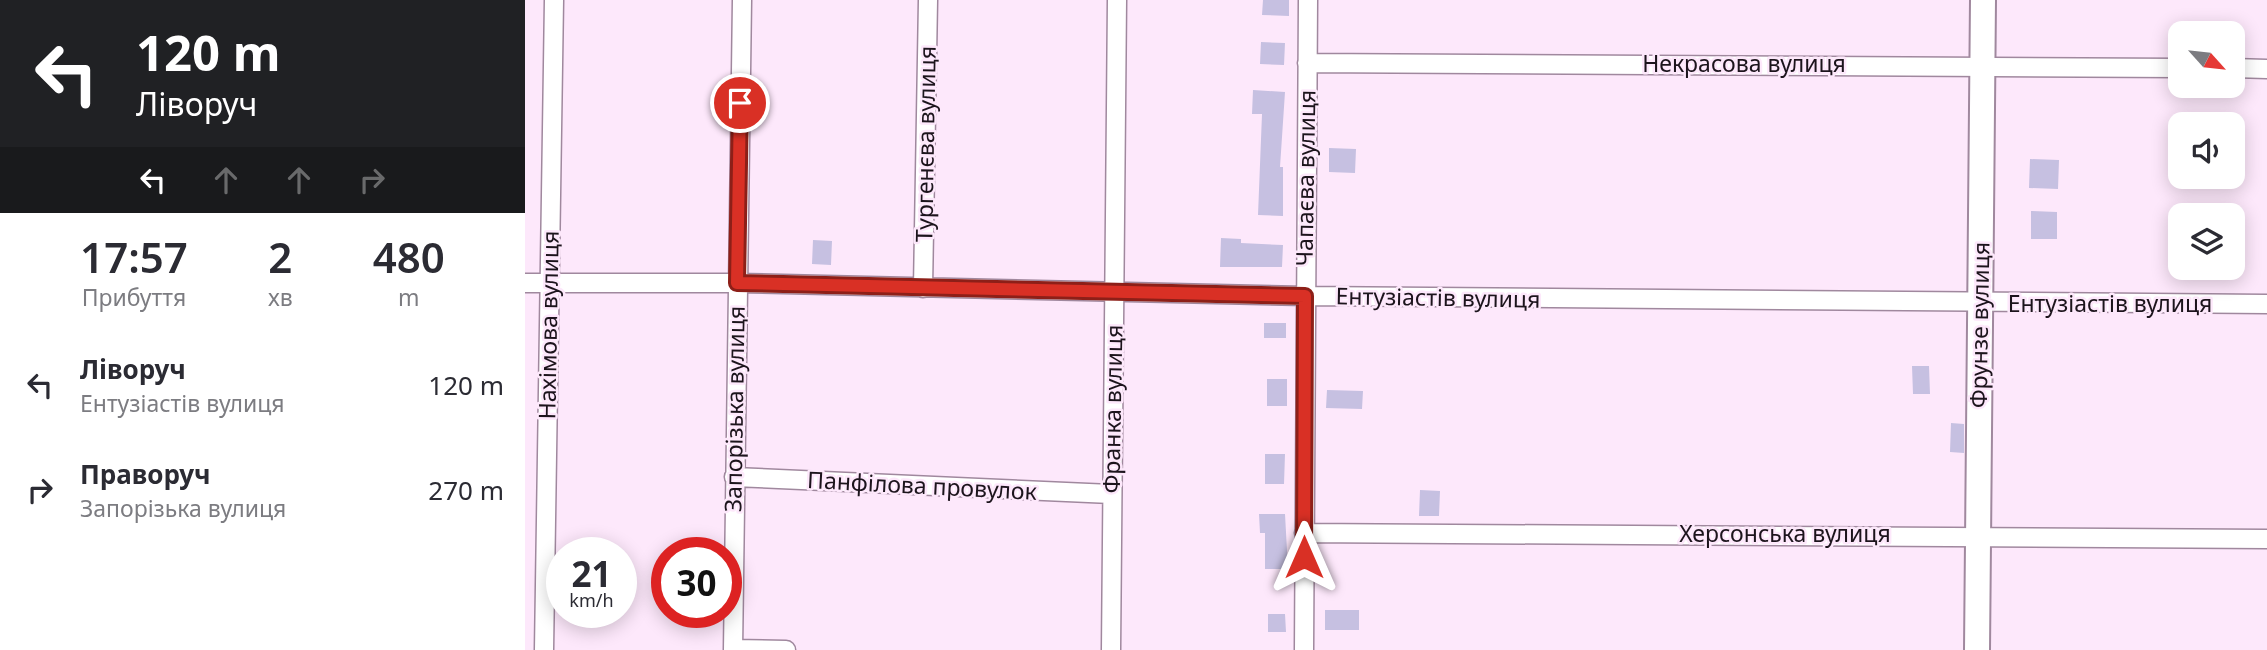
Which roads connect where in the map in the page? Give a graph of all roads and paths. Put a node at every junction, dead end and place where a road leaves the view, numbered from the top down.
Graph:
1 (554, 0) edge
2 (742, 0) edge
3 (928, 0) edge
4 (1117, 0) edge
5 (1308, 0) edge
6 (1983, 0) edge
7 (1307, 63) junction
8 (1983, 65) junction
9 (2168, 68) edge
10 (2245, 68) edge
11 (2267, 69) edge
12 (525, 283) edge
13 (549, 283) junction
14 (737, 283) junction
15 (923, 288) junction
16 (1116, 291) junction
17 (1305, 296) junction
18 (1981, 304) junction
19 (2267, 304) edge
20 (734, 477) junction
21 (1111, 494) junction
22 (1304, 533) junction
23 (1978, 535) junction
24 (2267, 539) edge
25 (733, 649) edge
26 (544, 650) edge
27 (786, 650) edge
28 (1111, 650) edge
29 (1304, 650) edge
30 (1977, 650) edge

1 - 13 street, Нахімова вулиця
2 - 14 street, Запорізька вулиця
3 - 15 street, Тургенєва вулиця
4 - 16 street, Франка вулиця
5 - 7 street, Чапаєва вулиця
6 - 8 street, Фрунзе вулиця
7 - 8 street, Некрасова вулиця
7 - 17 street, Чапаєва вулиця
8 - 9 street, Некрасова вулиця
8 - 18 street, Фрунзе вулиця
10 - 11 street
12 - 13 street, Ентузіастів вулиця
13 - 14 street, Ентузіастів вулиця
13 - 26 street, Нахімова вулиця
14 - 15 street, Ентузіастів вулиця
14 - 20 street, Запорізька вулиця
15 - 16 street, Ентузіастів вулиця
16 - 17 street, Ентузіастів вулиця
16 - 21 street, Франка вулиця
17 - 18 street, Ентузіастів вулиця
17 - 22 street, Чапаєва вулиця
18 - 19 street, Ентузіастів вулиця
18 - 23 street, Фрунзе вулиця
20 - 21 street, Панфілова провулок
20 - 25 street, Запорізька вулиця
21 - 28 street, Франка вулиця
22 - 23 street, Херсонська вулиця
22 - 29 street, Чапаєва вулиця
23 - 24 street, Херсонська вулиця
23 - 30 street, Фрунзе вулиця
25 - 27 street

